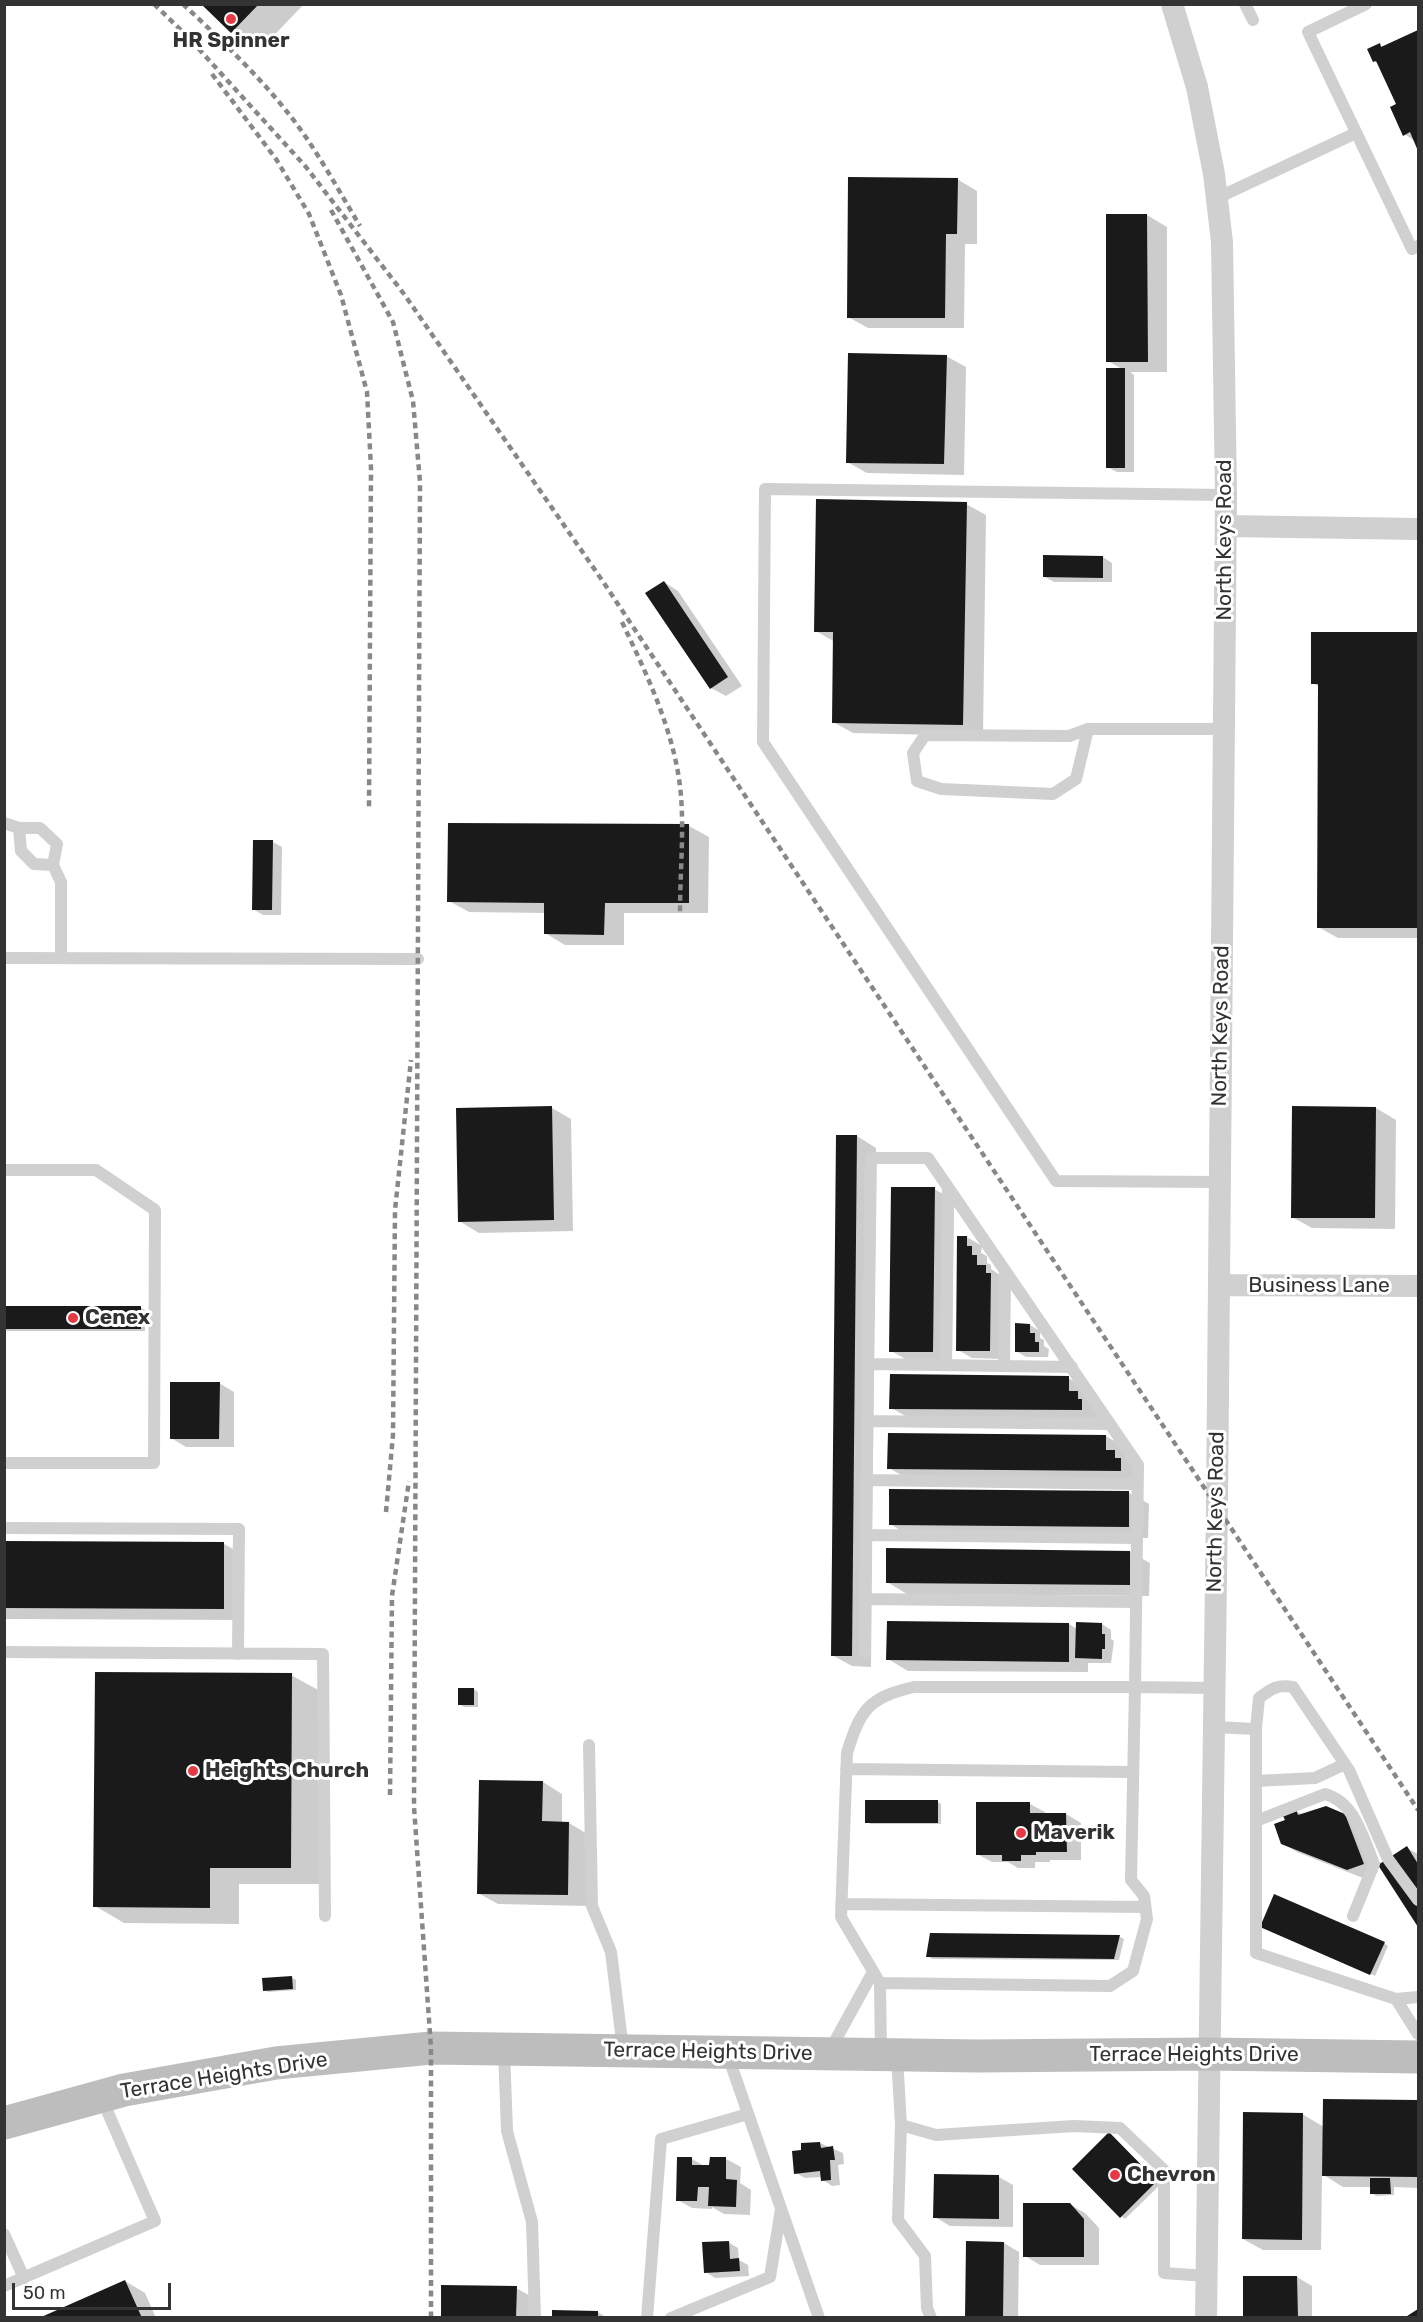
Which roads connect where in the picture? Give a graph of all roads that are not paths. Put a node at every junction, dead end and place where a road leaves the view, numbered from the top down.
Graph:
1 (1172, 4) edge
2 (1245, 4) edge
3 (1366, 4) edge
4 (1252, 20) dead end
5 (1356, 133) junction
6 (1217, 198) junction
7 (1419, 246) edge
8 (1226, 495) junction
9 (1226, 526) junction
10 (1419, 529) edge
11 (1088, 729) junction
12 (1224, 729) junction
13 (4, 823) edge
14 (19, 828) junction
15 (53, 865) junction
16 (4, 958) edge
17 (61, 958) junction
18 (418, 959) dead end
19 (4, 1170) edge
20 (1220, 1182) junction
21 (948, 1187) junction
22 (1005, 1273) junction
23 (1219, 1285) junction
24 (1419, 1287) edge
25 (869, 1364) junction
26 (946, 1365) junction
27 (1004, 1366) junction
28 (1072, 1367) junction
29 (868, 1421) junction
30 (1109, 1425) junction
31 (4, 1463) edge
32 (867, 1480) junction
33 (1137, 1484) junction
34 (4, 1527) edge
35 (866, 1535) junction
36 (1137, 1538) junction
37 (866, 1599) junction
38 (1136, 1602) junction
39 (4, 1652) edge
40 (865, 1652) dead end
41 (238, 1654) junction
42 (1135, 1687) junction
43 (1214, 1688) junction
44 (1213, 1727) junction
45 (1256, 1729) junction
46 (590, 1745) dead end
47 (1345, 1764) junction
48 (846, 1769) junction
49 (1133, 1772) junction
50 (1256, 1781) junction
51 (1256, 1821) junction
52 (1419, 1900) edge
53 (841, 1904) junction
54 (1145, 1907) junction
55 (325, 1916) dead end
56 (1353, 1917) dead end
57 (873, 1972) junction
58 (880, 1983) junction
59 (1419, 1997) edge
60 (1396, 1999) junction
61 (1419, 2034) edge
62 (504, 2049) junction
63 (623, 2051) junction
64 (727, 2052) junction
65 (828, 2054) junction
66 (1208, 2054) junction
67 (889, 2055) junction
68 (1419, 2057) edge
69 (101, 2097) junction
70 (748, 2114) junction
71 (4, 2123) edge
72 (901, 2125) junction
73 (781, 2208) junction
74 (4, 2234) edge
75 (1206, 2276) junction
76 (24, 2278) junction
77 (4, 2286) edge
78 (535, 2318) edge
79 (647, 2318) edge
80 (671, 2318) edge
81 (819, 2318) edge
82 (931, 2318) edge
83 (1206, 2318) edge

1 - 6 street, North Keys Road
2 - 4 lane
3 - 5 lane
5 - 6 lane
5 - 7 lane
6 - 8 street, North Keys Road
8 - 9 street, North Keys Road
8 - 20 lane
9 - 10 street
9 - 12 street, North Keys Road
11 - 11 lane
11 - 12 lane
12 - 20 street, North Keys Road
13 - 14 lane
14 - 15 lane
14 - 15 lane
15 - 17 lane
16 - 17 lane
17 - 18 lane
19 - 31 lane
20 - 23 street, North Keys Road
21 - 22 lane
21 - 25 lane
21 - 26 lane
22 - 27 lane
22 - 28 lane
23 - 24 street, Business Lane
23 - 43 street, North Keys Road
25 - 26 lane
25 - 29 lane
26 - 27 lane
27 - 28 lane
28 - 30 lane
29 - 30 lane
29 - 32 lane
30 - 33 lane
32 - 33 lane
32 - 35 lane
33 - 36 lane
34 - 41 lane
35 - 36 lane
35 - 37 lane
36 - 38 lane
37 - 38 lane
37 - 40 lane
38 - 42 lane
39 - 41 lane
41 - 55 lane
42 - 43 lane
42 - 48 lane
42 - 49 lane
43 - 44 street, North Keys Road
44 - 45 lane
44 - 66 street, North Keys Road
45 - 47 lane
45 - 50 lane
46 - 63 lane
47 - 50 lane
47 - 52 lane
48 - 49 lane
48 - 53 lane
49 - 54 lane
50 - 51 lane
51 - 56 lane
51 - 60 lane
53 - 54 lane
53 - 57 lane
54 - 58 lane
57 - 58 lane
57 - 65 lane
58 - 67 lane
59 - 60 lane
60 - 61 lane
62 - 63 main road, Terrace Heights Drive
62 - 69 main road, Terrace Heights Drive
62 - 78 lane
63 - 64 main road, Terrace Heights Drive
64 - 65 main road, Terrace Heights Drive
64 - 70 lane
65 - 67 main road, Terrace Heights Drive
66 - 67 main road, Terrace Heights Drive
66 - 68 main road, Terrace Heights Drive
66 - 75 street, North Keys Road
67 - 72 lane
69 - 71 main road, Terrace Heights Drive
69 - 76 lane
70 - 73 lane
70 - 79 lane
72 - 75 lane
72 - 82 lane
73 - 80 lane
73 - 81 lane
74 - 76 lane
75 - 83 street, North Keys Road
76 - 77 lane

